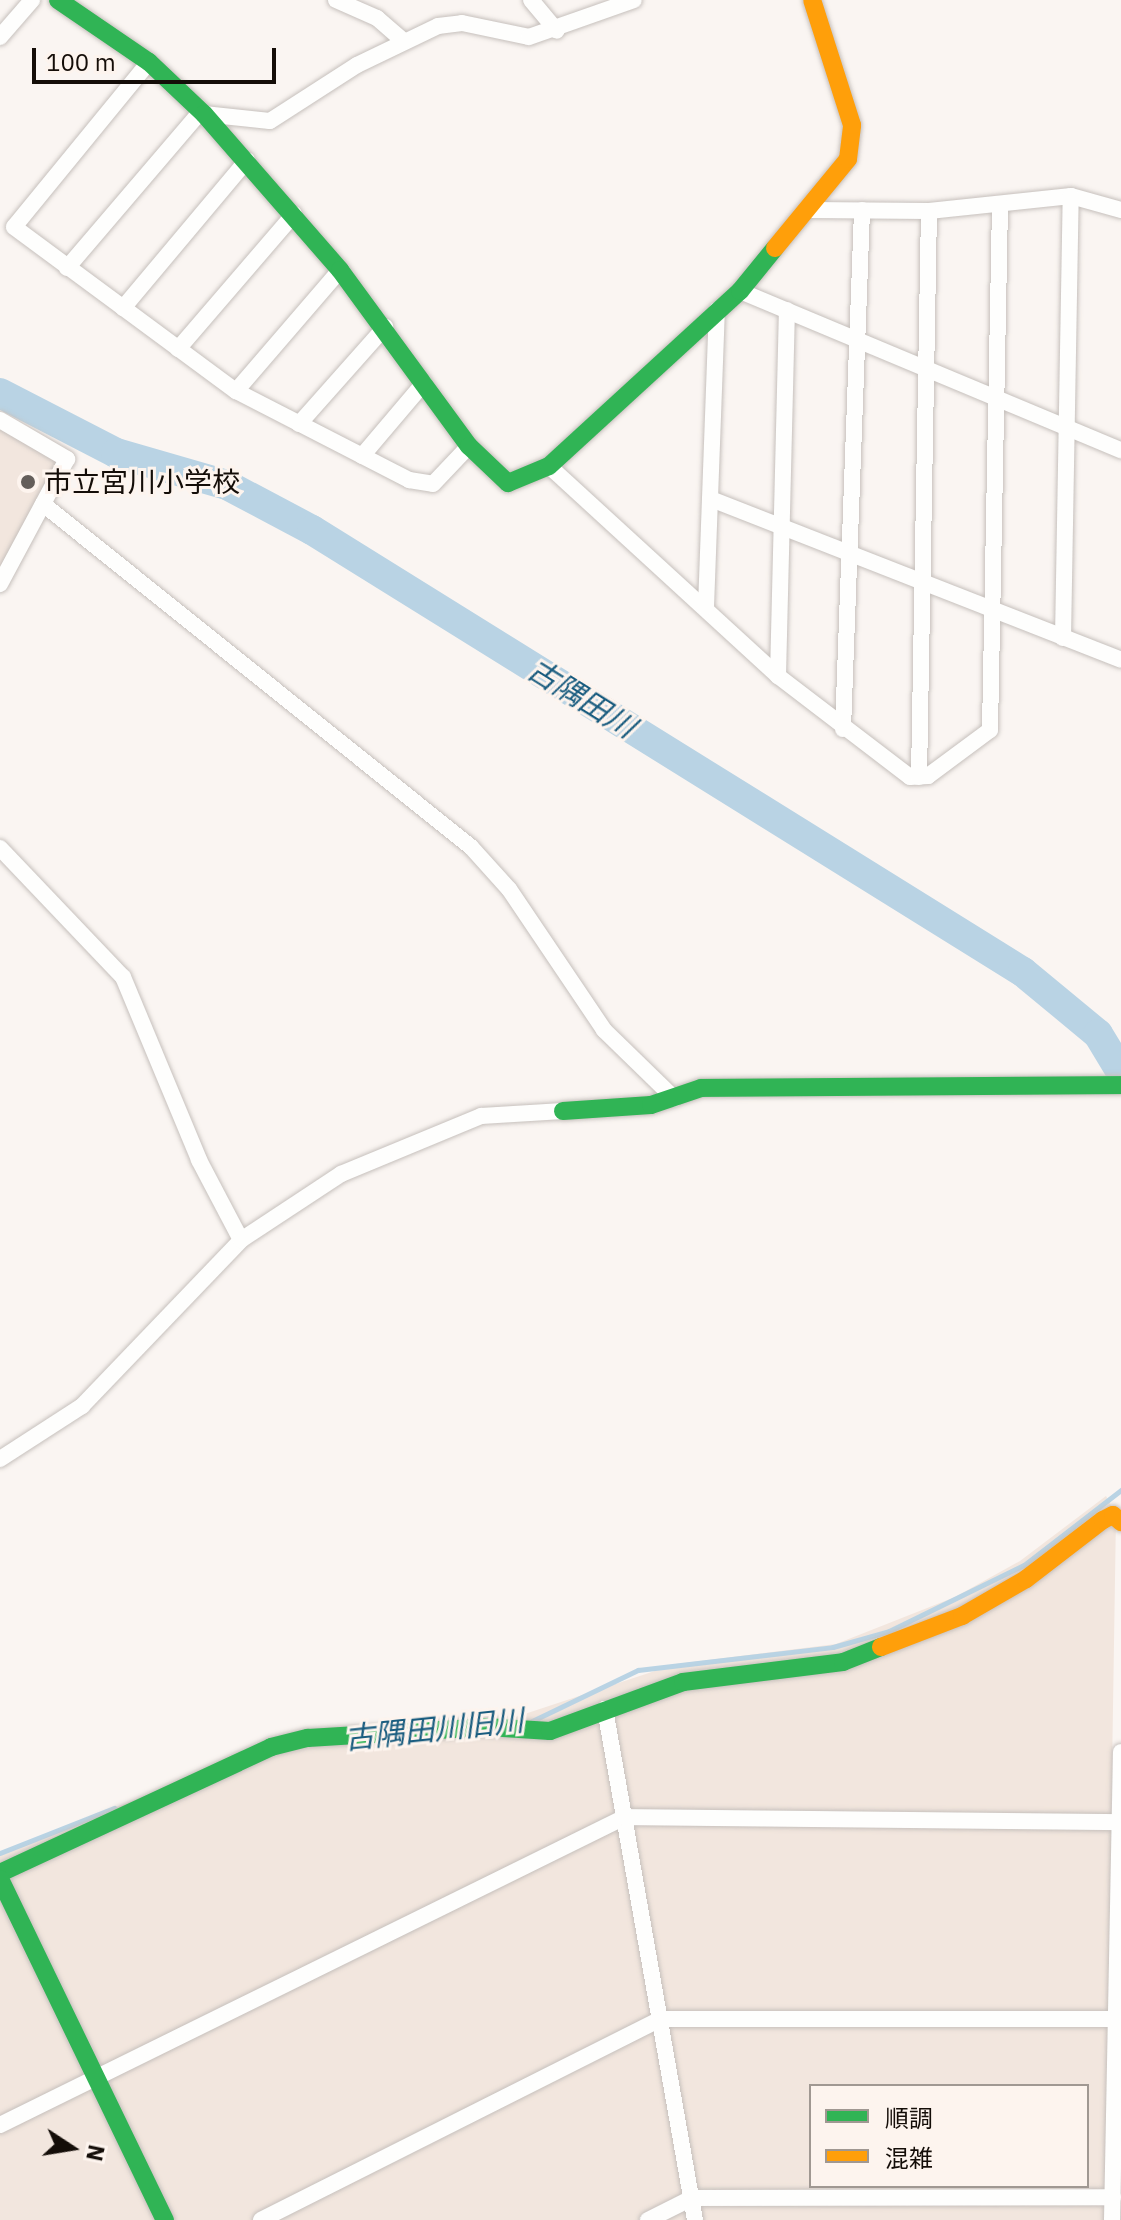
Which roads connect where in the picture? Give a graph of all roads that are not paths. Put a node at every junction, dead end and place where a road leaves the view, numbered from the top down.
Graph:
1 (32, 0) edge
2 (58, 0) edge
3 (336, 0) edge
4 (531, 0) edge
5 (634, 0) edge
6 (812, 0) edge
7 (557, 31) junction
8 (0, 37) edge
9 (402, 40) junction
10 (149, 62) junction
11 (202, 112) junction
12 (247, 160) junction
13 (1071, 196) junction
14 (1000, 205) junction
15 (810, 210) junction
16 (862, 210) junction
17 (1121, 210) edge
18 (929, 211) junction
19 (294, 214) junction
20 (67, 268) junction
21 (340, 270) junction
22 (740, 291) junction
23 (123, 308) junction
24 (717, 310) junction
25 (787, 310) junction
26 (385, 327) junction
27 (857, 340) junction
28 (178, 349) junction
29 (926, 370) junction
30 (424, 383) junction
31 (236, 391) junction
32 (998, 400) junction
33 (0, 420) edge
34 (299, 424) junction
35 (1067, 428) junction
36 (469, 446) junction
37 (1121, 450) edge
38 (362, 456) junction
39 (549, 466) junction
40 (711, 499) junction
41 (43, 504) junction
42 (783, 527) junction
43 (853, 555) junction
44 (923, 583) junction
45 (0, 584) edge
46 (706, 607) junction
47 (993, 611) junction
48 (1063, 638) junction
49 (1121, 660) edge
50 (778, 676) junction
51 (843, 729) junction
52 (919, 777) junction
53 (0, 848) edge
54 (1121, 1085) edge
55 (674, 1098) junction
56 (563, 1111) joint
57 (241, 1240) junction
58 (0, 1459) edge
59 (1121, 1522) edge
60 (605, 1709) junction
61 (1121, 1752) edge
62 (625, 1817) junction
63 (1120, 1822) edge
64 (0, 1873) edge
65 (0, 1879) edge
66 (660, 2019) junction
67 (1118, 2019) edge
68 (97, 2078) junction
69 (0, 2125) edge
70 (1113, 2197) junction
71 (692, 2198) junction
72 (165, 2220) edge
73 (261, 2220) edge
74 (648, 2220) edge
75 (695, 2220) edge
76 (1112, 2220) edge

1 - 8 street
2 - 10 street
3 - 9 street
4 - 7 street
5 - 7 street
6 - 15 street
7 - 9 street
9 - 11 street
10 - 11 street
10 - 20 street
11 - 12 street
11 - 20 street
12 - 19 street
12 - 23 street
13 - 14 street
13 - 17 street
13 - 35 street
14 - 18 street
14 - 32 street
15 - 16 street
15 - 22 street
16 - 18 street
16 - 27 street
18 - 29 street
19 - 21 street
19 - 28 street
20 - 23 street
21 - 26 street
21 - 31 street
22 - 24 street
22 - 25 street
23 - 28 street
24 - 39 street
24 - 40 street
25 - 27 street
25 - 42 street
26 - 30 street
26 - 34 street
27 - 29 street
27 - 43 street
28 - 31 street
29 - 32 street
29 - 44 street
30 - 36 street
30 - 38 street
31 - 34 street
32 - 35 street
32 - 47 street
33 - 41 street
34 - 38 street
35 - 37 street
35 - 48 street
36 - 38 street
36 - 39 street
39 - 46 street
40 - 42 street
40 - 46 street
41 - 45 street
41 - 55 street
42 - 43 street
42 - 50 street
43 - 44 street
43 - 51 street
44 - 47 street
44 - 52 street
46 - 50 street
47 - 48 street
47 - 52 street
48 - 49 street
50 - 51 street
51 - 52 street
53 - 57 street
54 - 55 street
55 - 56 street
56 - 57 street
57 - 58 street
59 - 60 street
60 - 62 street
60 - 64 street
61 - 63 street
62 - 63 street
62 - 66 street
62 - 68 street
63 - 67 street
65 - 68 street
66 - 67 street
66 - 71 street
66 - 73 street
67 - 70 street
68 - 69 street
68 - 72 street
70 - 71 street
70 - 76 street
71 - 74 street
71 - 75 street

